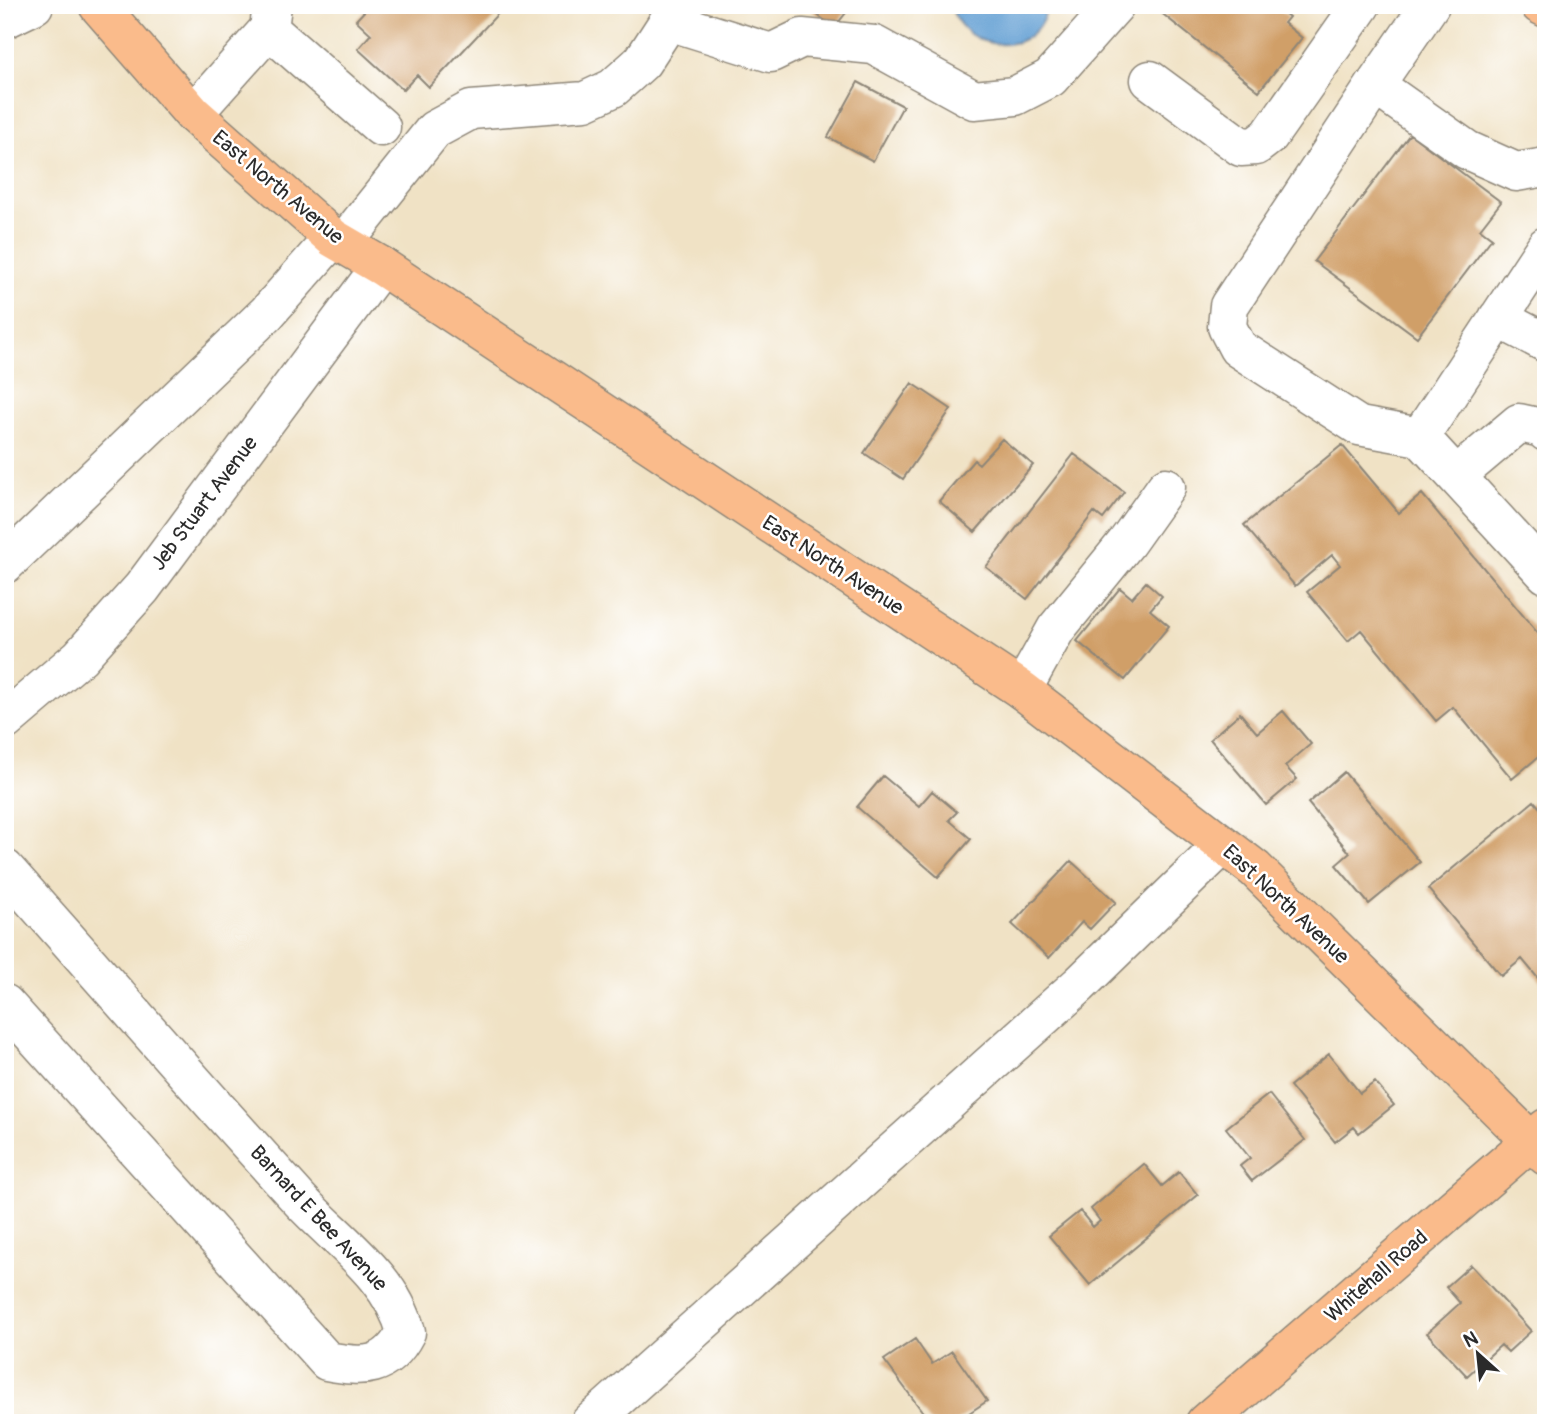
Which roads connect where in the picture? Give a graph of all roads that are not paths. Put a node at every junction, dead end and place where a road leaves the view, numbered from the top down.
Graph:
1 (34, 5) edge
2 (98, 5) edge
3 (1115, 5) edge
4 (1361, 5) edge
5 (1430, 5) edge
6 (1540, 5) edge
7 (1546, 8) edge
8 (674, 13) edge
9 (271, 17) edge
10 (5, 19) edge
11 (1150, 80) dead end
12 (1376, 85) junction
13 (192, 114) junction
14 (381, 127) dead end
15 (1546, 167) edge
16 (338, 241) junction
17 (1546, 246) edge
18 (381, 266) junction
19 (1498, 318) junction
20 (1546, 343) edge
21 (1546, 432) edge
22 (1420, 437) junction
23 (1456, 476) junction
24 (1166, 487) dead end
25 (5, 564) edge
26 (1546, 574) edge
27 (1022, 690) junction
28 (5, 720) edge
29 (1223, 845) junction
30 (5, 869) edge
31 (5, 1004) edge
32 (1541, 1142) edge
33 (590, 1423) edge
34 (1205, 1423) edge

1 - 10 street
2 - 13 main road, East North Avenue
3 - 8 street
4 - 11 street
5 - 12 street
6 - 7 main road
8 - 16 street
9 - 13 street
9 - 14 street
12 - 15 street
12 - 22 street
13 - 16 main road, East North Avenue
16 - 18 main road, East North Avenue
16 - 25 street
17 - 19 street
18 - 27 main road, East North Avenue
18 - 28 street, Jeb Stuart Avenue
19 - 20 street
19 - 22 street
21 - 23 street
22 - 23 street
23 - 26 street
24 - 27 street
27 - 29 main road, East North Avenue
29 - 32 main road, East North Avenue
29 - 33 street
30 - 31 street, Barnard E Bee Avenue
32 - 34 main road, Whitehall Road

